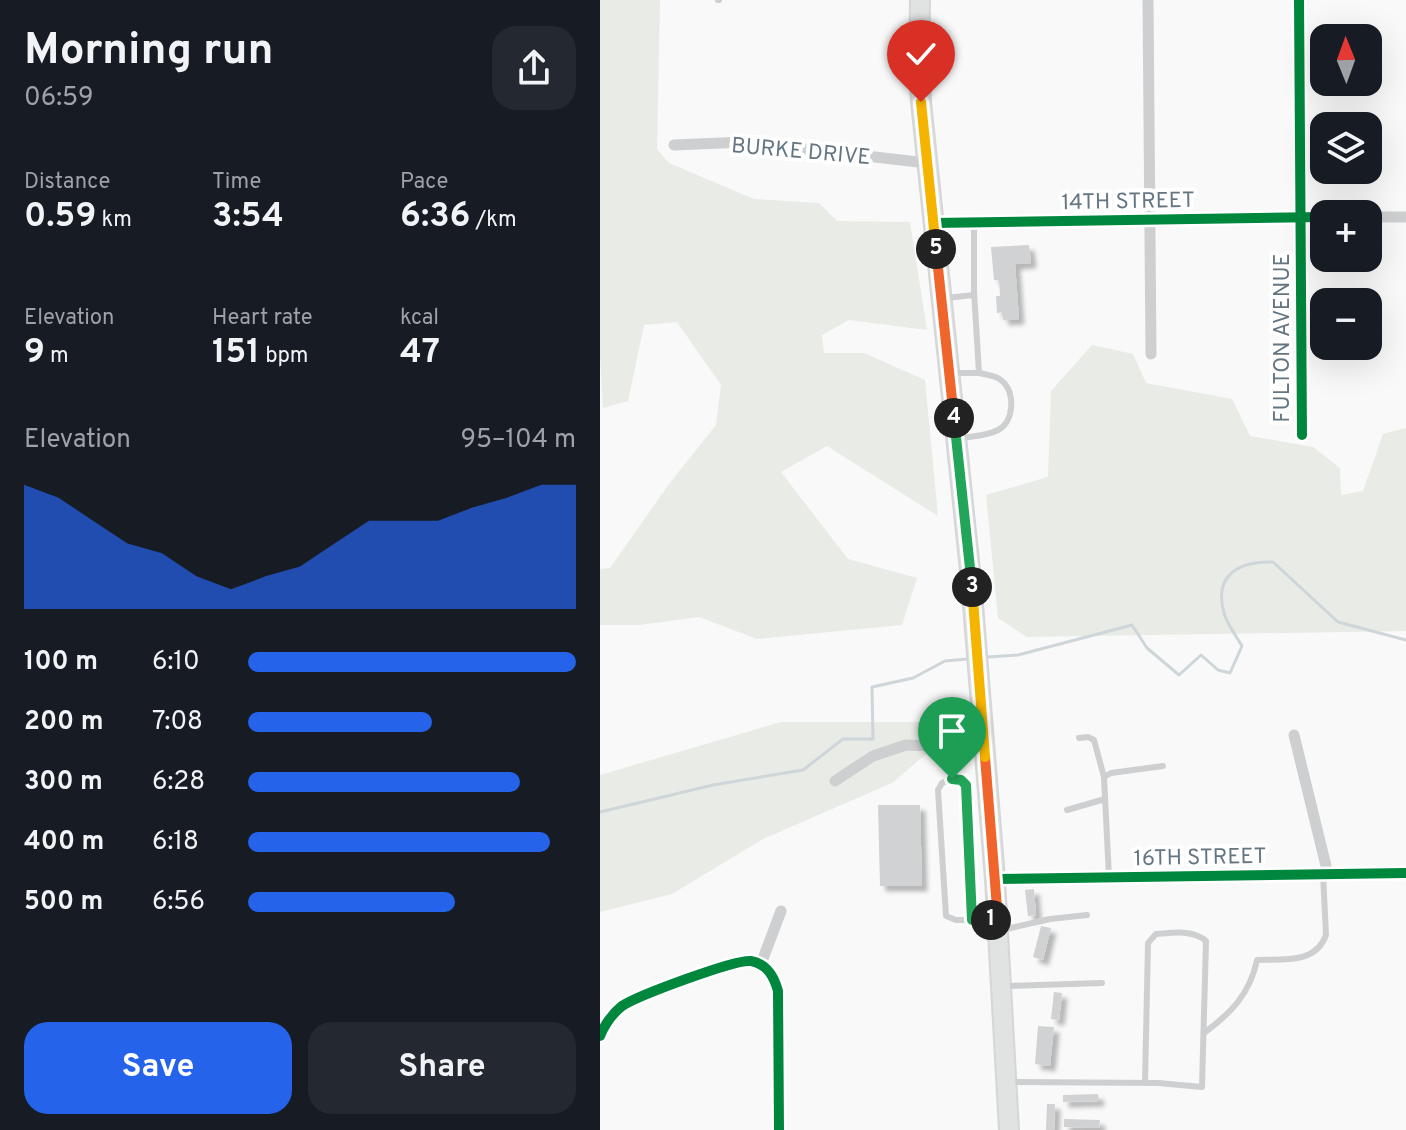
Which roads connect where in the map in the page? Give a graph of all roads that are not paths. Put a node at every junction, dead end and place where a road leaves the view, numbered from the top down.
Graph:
1 (920, 0) edge
2 (1148, 0) edge
3 (1299, 0) edge
4 (674, 145) dead end
5 (927, 163) junction
6 (1300, 217) junction
7 (1310, 217) edge
8 (1382, 217) edge
9 (1406, 217) edge
10 (1150, 219) junction
11 (974, 222) junction
12 (933, 223) junction
13 (974, 295) junction
14 (941, 299) junction
15 (1151, 354) dead end
16 (949, 373) junction
17 (979, 373) junction
18 (1302, 435) dead end
19 (957, 438) junction
20 (1294, 735) dead end
21 (1079, 738) dead end
22 (985, 748) junction
23 (1163, 766) dead end
24 (1104, 777) junction
25 (835, 781) dead end
26 (1105, 799) junction
27 (1067, 810) dead end
28 (1406, 873) edge
29 (1326, 874) junction
30 (1109, 877) junction
31 (995, 879) junction
32 (781, 911) dead end
33 (1087, 915) dead end
34 (972, 920) junction
35 (998, 925) junction
36 (761, 964) junction
37 (1102, 983) dead end
38 (1002, 986) junction
39 (1204, 1033) junction
40 (600, 1036) edge
41 (1007, 1082) junction
42 (1145, 1083) junction
43 (779, 1130) edge
44 (1009, 1130) edge

1 - 5 main road
2 - 10 street
3 - 6 street, FULTON AVENUE
4 - 5 street, BURKE DRIVE
5 - 12 main road
6 - 7 street, 14TH STREET
6 - 10 street, 14TH STREET
6 - 18 street, FULTON AVENUE
8 - 9 street
10 - 11 street, 14TH STREET
10 - 15 street
11 - 12 street, 14TH STREET
11 - 13 lane
12 - 14 main road
13 - 14 lane
13 - 17 lane
14 - 16 main road
16 - 17 lane
16 - 19 main road
17 - 19 lane
19 - 22 main road
20 - 29 street
21 - 24 lane
22 - 25 street
22 - 31 main road
23 - 24 lane
24 - 26 lane
26 - 27 lane
26 - 30 lane
28 - 29 street, 16TH STREET
29 - 30 street, 16TH STREET
29 - 39 lane
30 - 31 street, 16TH STREET
31 - 35 main road
32 - 36 street
33 - 35 lane
34 - 34 lane
34 - 35 lane
35 - 38 main road
36 - 40 street
36 - 43 street
37 - 38 lane
38 - 41 main road
39 - 42 lane
39 - 42 lane
41 - 42 lane
41 - 44 main road

